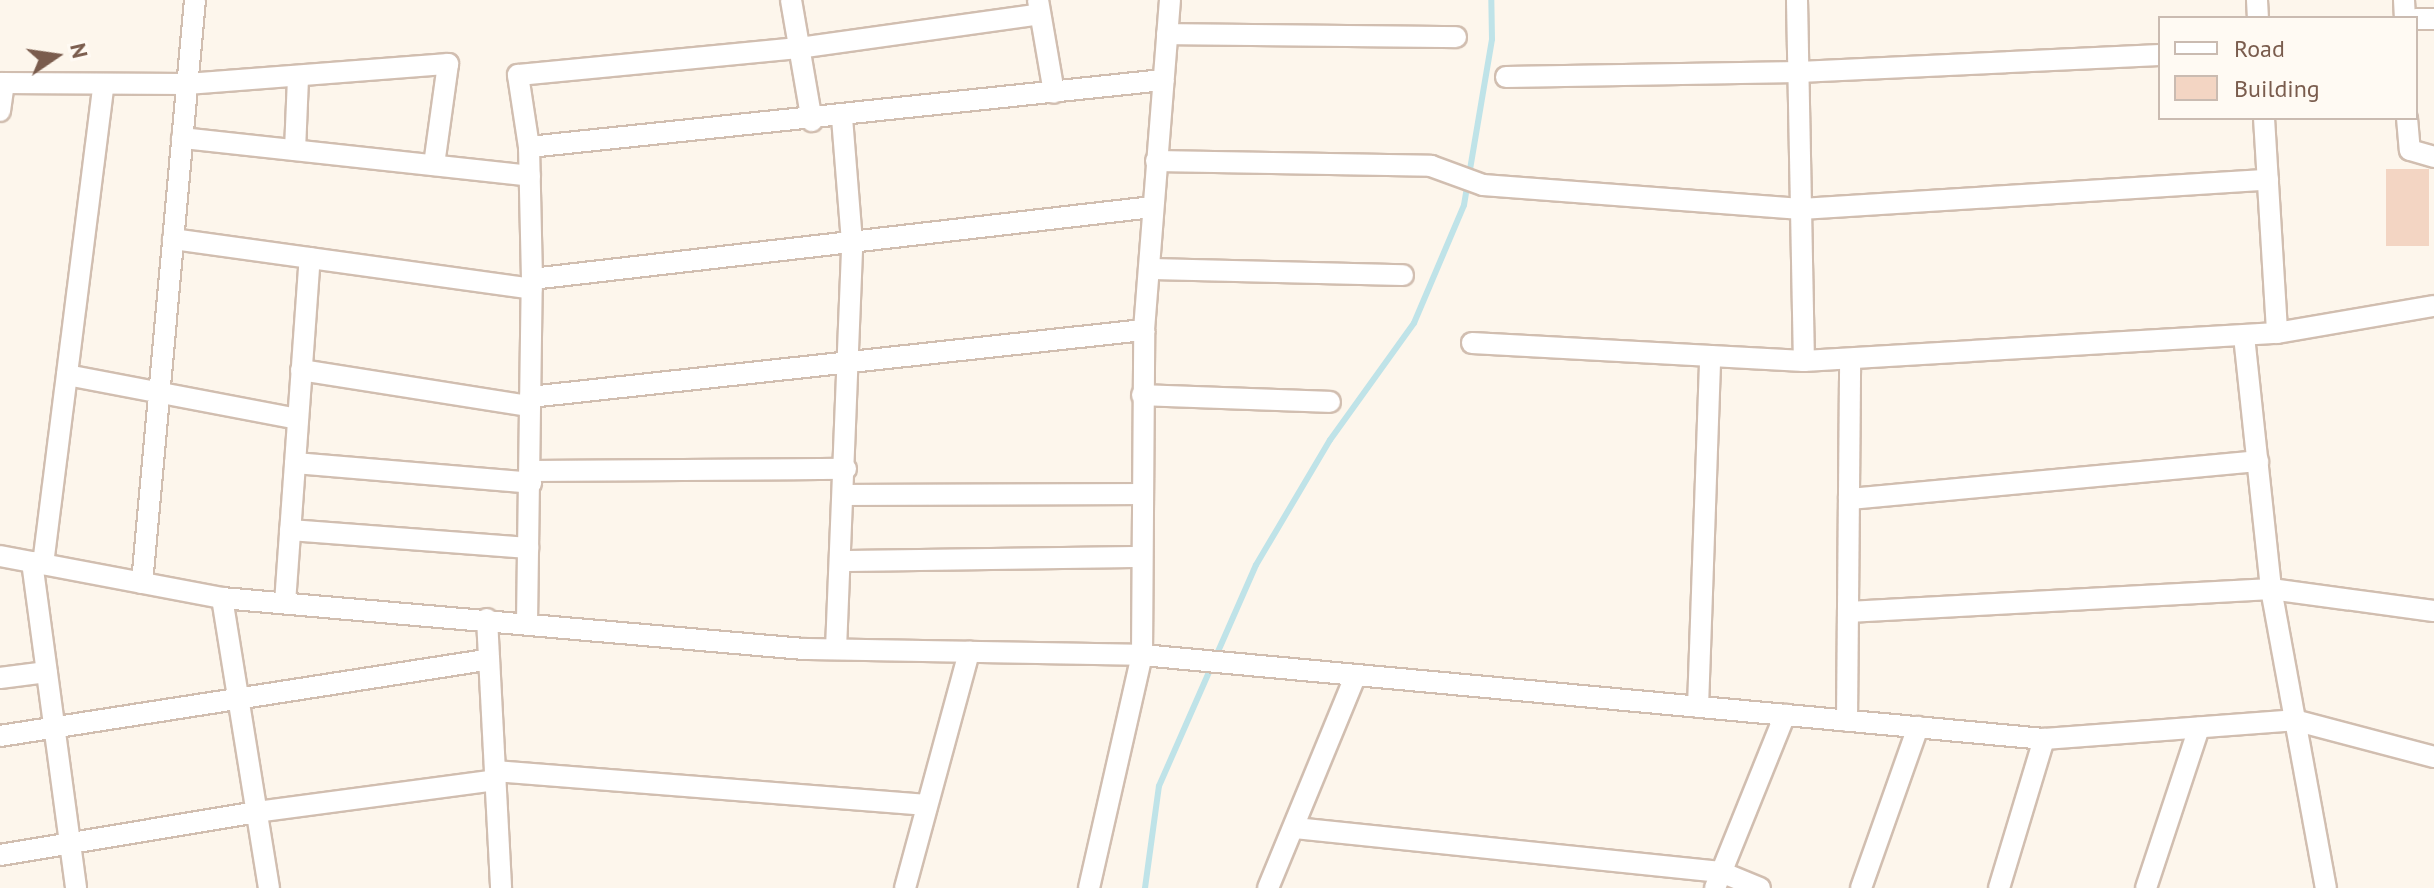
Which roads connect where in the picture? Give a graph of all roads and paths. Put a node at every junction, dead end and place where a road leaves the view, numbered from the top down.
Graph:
1 (195, 0) edge
2 (791, 0) edge
3 (1170, 0) edge
4 (1797, 0) edge
5 (1039, 7) edge
6 (1167, 34) junction
7 (1456, 37) dead end
8 (799, 48) junction
9 (2158, 55) edge
10 (1799, 72) junction
11 (1506, 77) dead end
12 (298, 79) junction
13 (1163, 80) junction
14 (2, 83) edge
15 (187, 84) junction
16 (103, 87) junction
17 (1054, 93) junction
18 (0, 111) edge
19 (842, 117) junction
20 (2264, 120) edge
21 (2407, 120) edge
22 (812, 121) junction
23 (182, 138) junction
24 (529, 147) junction
25 (295, 150) junction
26 (2434, 157) edge
27 (1156, 161) junction
28 (434, 165) junction
29 (530, 176) junction
30 (2268, 180) junction
31 (1152, 207) junction
32 (1801, 209) junction
33 (173, 239) junction
34 (852, 242) junction
35 (310, 258) junction
36 (1152, 269) junction
37 (1403, 275) dead end
38 (532, 284) junction
39 (2434, 306) edge
40 (1144, 330) junction
41 (2277, 333) junction
42 (2244, 336) junction
43 (1472, 343) dead end
44 (1710, 356) junction
45 (1850, 359) junction
46 (1804, 361) junction
47 (849, 366) junction
48 (301, 370) junction
49 (67, 375) junction
50 (159, 389) junction
51 (1142, 395) junction
52 (530, 402) junction
53 (1330, 402) dead end
54 (298, 419) junction
55 (2258, 461) junction
56 (295, 463) junction
57 (846, 469) junction
58 (531, 477) junction
59 (1142, 494) junction
60 (845, 495) junction
61 (1849, 499) junction
62 (290, 530) junction
63 (528, 548) junction
64 (0, 556) edge
65 (1142, 557) junction
66 (840, 561) junction
67 (37, 563) junction
68 (142, 583) junction
69 (2271, 589) junction
70 (222, 598) junction
71 (285, 603) junction
72 (2434, 611) edge
73 (1848, 612) junction
74 (487, 619) junction
75 (527, 623) junction
76 (836, 649) junction
77 (969, 652) junction
78 (1142, 655) junction
79 (489, 659) junction
80 (47, 672) junction
81 (1356, 675) junction
82 (0, 678) edge
83 (239, 700) junction
84 (1698, 707) junction
85 (1785, 715) junction
86 (2294, 720) junction
87 (1847, 721) junction
88 (1918, 727) junction
89 (2199, 728) junction
90 (54, 729) junction
91 (0, 736) edge
92 (2044, 739) junction
93 (2434, 757) edge
94 (495, 776) junction
95 (927, 805) junction
96 (256, 812) junction
97 (1295, 828) junction
98 (70, 846) junction
99 (0, 855) edge
100 (1718, 880) edge
101 (76, 888) edge
102 (269, 888) edge
103 (501, 888) edge
104 (905, 888) edge
105 (1089, 888) edge
106 (1268, 888) edge
107 (1760, 888) edge
108 (1861, 888) edge
109 (1999, 888) edge
110 (2146, 888) edge
111 (2326, 888) edge

1 - 15 street
2 - 8 street
3 - 6 street
4 - 10 street
5 - 8 street
5 - 17 street
6 - 7 street
6 - 13 street
8 - 22 street
8 - 24 street
9 - 10 street
10 - 11 street
10 - 32 street
12 - 15 street
12 - 25 street
12 - 28 street
13 - 17 street
13 - 27 street
14 - 16 street
14 - 18 street
15 - 16 street
15 - 23 street
16 - 49 street
17 - 19 street
19 - 22 street
19 - 34 street
20 - 30 street
21 - 26 street
22 - 24 street
23 - 25 street
23 - 33 street
24 - 29 street
25 - 28 street
27 - 31 street
27 - 32 street
28 - 29 street
29 - 38 street
30 - 32 street
30 - 41 street
31 - 34 street
31 - 36 street
32 - 46 street
33 - 35 street
33 - 50 street
34 - 38 street
34 - 47 street
35 - 38 street
35 - 48 street
36 - 37 street
36 - 40 street
38 - 52 street
39 - 41 street
40 - 47 street
40 - 51 street
41 - 42 street
42 - 45 street
42 - 55 street
43 - 44 street
44 - 46 street
44 - 84 street
45 - 46 street
45 - 61 street
47 - 52 street
47 - 57 street
48 - 52 street
48 - 54 street
49 - 50 street
49 - 67 street
50 - 54 street
50 - 68 street
51 - 53 street
51 - 59 street
52 - 58 street
54 - 56 street
55 - 61 street
55 - 69 street
56 - 58 street
56 - 62 street
57 - 58 street
57 - 60 street
58 - 63 street
59 - 60 street
59 - 65 street
60 - 66 street
61 - 73 street
62 - 63 street
62 - 71 street
63 - 75 street
64 - 67 street
65 - 66 street
65 - 78 street
66 - 76 street
67 - 68 street
67 - 80 street
68 - 70 street
69 - 72 street
69 - 73 street
69 - 86 street
70 - 71 street
70 - 83 street
71 - 74 street
73 - 87 street
74 - 75 street
74 - 79 street
75 - 76 street
76 - 77 street
77 - 78 street
77 - 95 street
78 - 81 street
78 - 105 street
79 - 83 street
79 - 94 street
80 - 82 street
80 - 90 street
81 - 84 street
81 - 97 street
83 - 90 street
83 - 96 street
84 - 85 street
85 - 87 street
85 - 100 street
86 - 89 street
86 - 93 street
86 - 111 street
87 - 88 street
88 - 92 street
88 - 108 street
89 - 92 street
89 - 110 street
90 - 91 street
90 - 98 street
92 - 109 street
94 - 95 street
94 - 96 street
94 - 103 street
95 - 104 street
96 - 98 street
96 - 102 street
97 - 100 street
97 - 106 street
98 - 99 street
98 - 101 street
100 - 107 street

